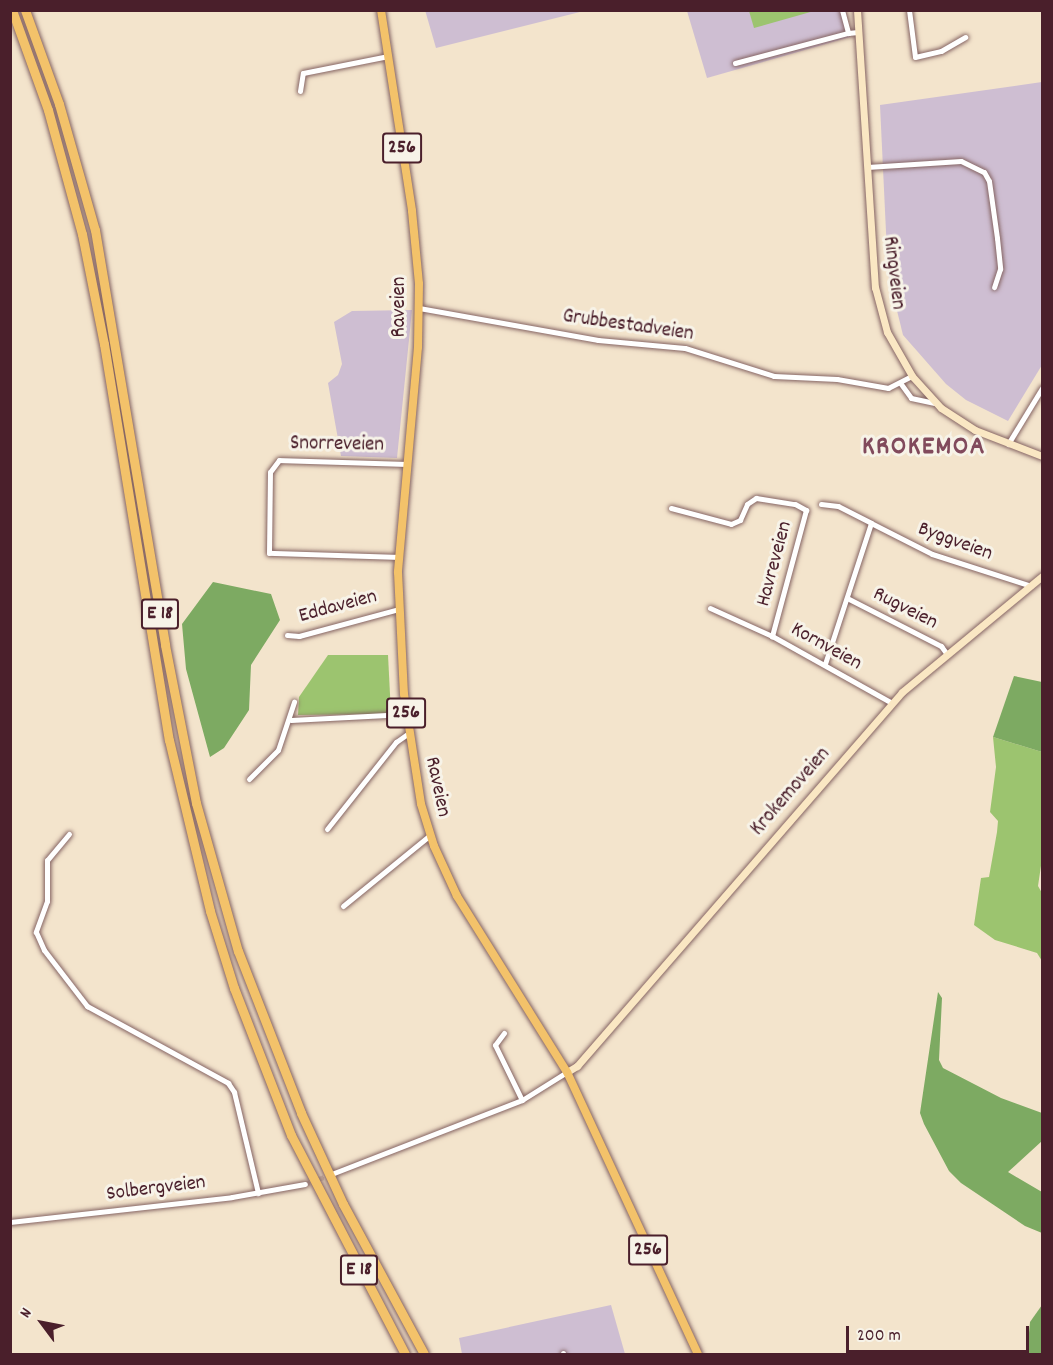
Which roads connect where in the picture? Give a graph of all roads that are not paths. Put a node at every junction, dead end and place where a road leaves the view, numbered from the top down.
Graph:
1 (12, 10) edge
2 (25, 10) edge
3 (381, 10) edge
4 (842, 10) edge
5 (856, 10) edge
6 (910, 11) edge
7 (858, 32) junction
8 (848, 33) junction
9 (964, 38) dead end
10 (387, 56) junction
11 (735, 63) dead end
12 (300, 92) dead end
13 (867, 167) junction
14 (994, 287) dead end
15 (419, 308) junction
16 (912, 376) junction
17 (901, 384) junction
18 (1042, 388) edge
19 (934, 402) junction
20 (1008, 444) junction
21 (1042, 456) edge
22 (405, 464) junction
23 (821, 504) dead end
24 (670, 508) dead end
25 (871, 523) junction
26 (398, 557) junction
27 (1042, 576) edge
28 (1031, 586) junction
29 (847, 598) junction
30 (710, 608) dead end
31 (399, 609) junction
32 (286, 635) dead end
33 (772, 636) junction
34 (946, 653) junction
35 (825, 664) junction
36 (294, 702) dead end
37 (892, 703) junction
38 (406, 714) junction
39 (291, 720) junction
40 (409, 733) junction
41 (249, 779) dead end
42 (327, 829) dead end
43 (69, 834) dead end
44 (430, 835) junction
45 (342, 906) dead end
46 (504, 1033) dead end
47 (567, 1072) junction
48 (522, 1100) junction
49 (334, 1173) tunnel mouth
50 (305, 1184) tunnel mouth
51 (258, 1193) junction
52 (10, 1222) edge
53 (405, 1354) edge
54 (424, 1354) edge
55 (698, 1354) edge

1 - 53 highway, E 18
2 - 54 highway, E 18
3 - 10 main road, Raveien / 256
4 - 8 street
5 - 7 main road, Ringveien
6 - 9 street
7 - 8 street
7 - 13 main road, Ringveien
8 - 11 street
10 - 12 street
10 - 15 main road, Raveien / 256
13 - 14 street
13 - 16 main road, Ringveien
15 - 17 street, Grubbestadveien
15 - 22 main road, Raveien / 256
16 - 17 street
16 - 19 main road, Ringveien
17 - 19 street
18 - 20 street
19 - 20 main road, Ringveien
20 - 21 main road, Ringveien
22 - 26 main road, Raveien / 256
22 - 26 street, Snorreveien
23 - 25 street, Byggveien
24 - 33 street, Havreveien
25 - 28 street, Byggveien
25 - 29 street
26 - 31 main road, Raveien / 256
27 - 28 main road, Krokemoveien
28 - 34 main road, Krokemoveien
29 - 34 street, Rugveien
29 - 35 street
30 - 33 street, Kornveien
31 - 32 street, Eddaveien
31 - 38 main road, Raveien / 256
33 - 35 street, Kornveien
34 - 37 main road, Krokemoveien
35 - 37 street, Kornveien
36 - 39 street
37 - 47 main road, Krokemoveien
38 - 39 street
38 - 40 main road, Raveien / 256
39 - 41 street
40 - 42 street
40 - 44 main road, Raveien / 256
43 - 51 street
44 - 45 street
44 - 47 main road, Raveien / 256
46 - 48 street
47 - 48 street
47 - 55 main road, Raveien / 256
48 - 49 street
50 - 51 street, Solbergveien
51 - 52 street, Solbergveien

